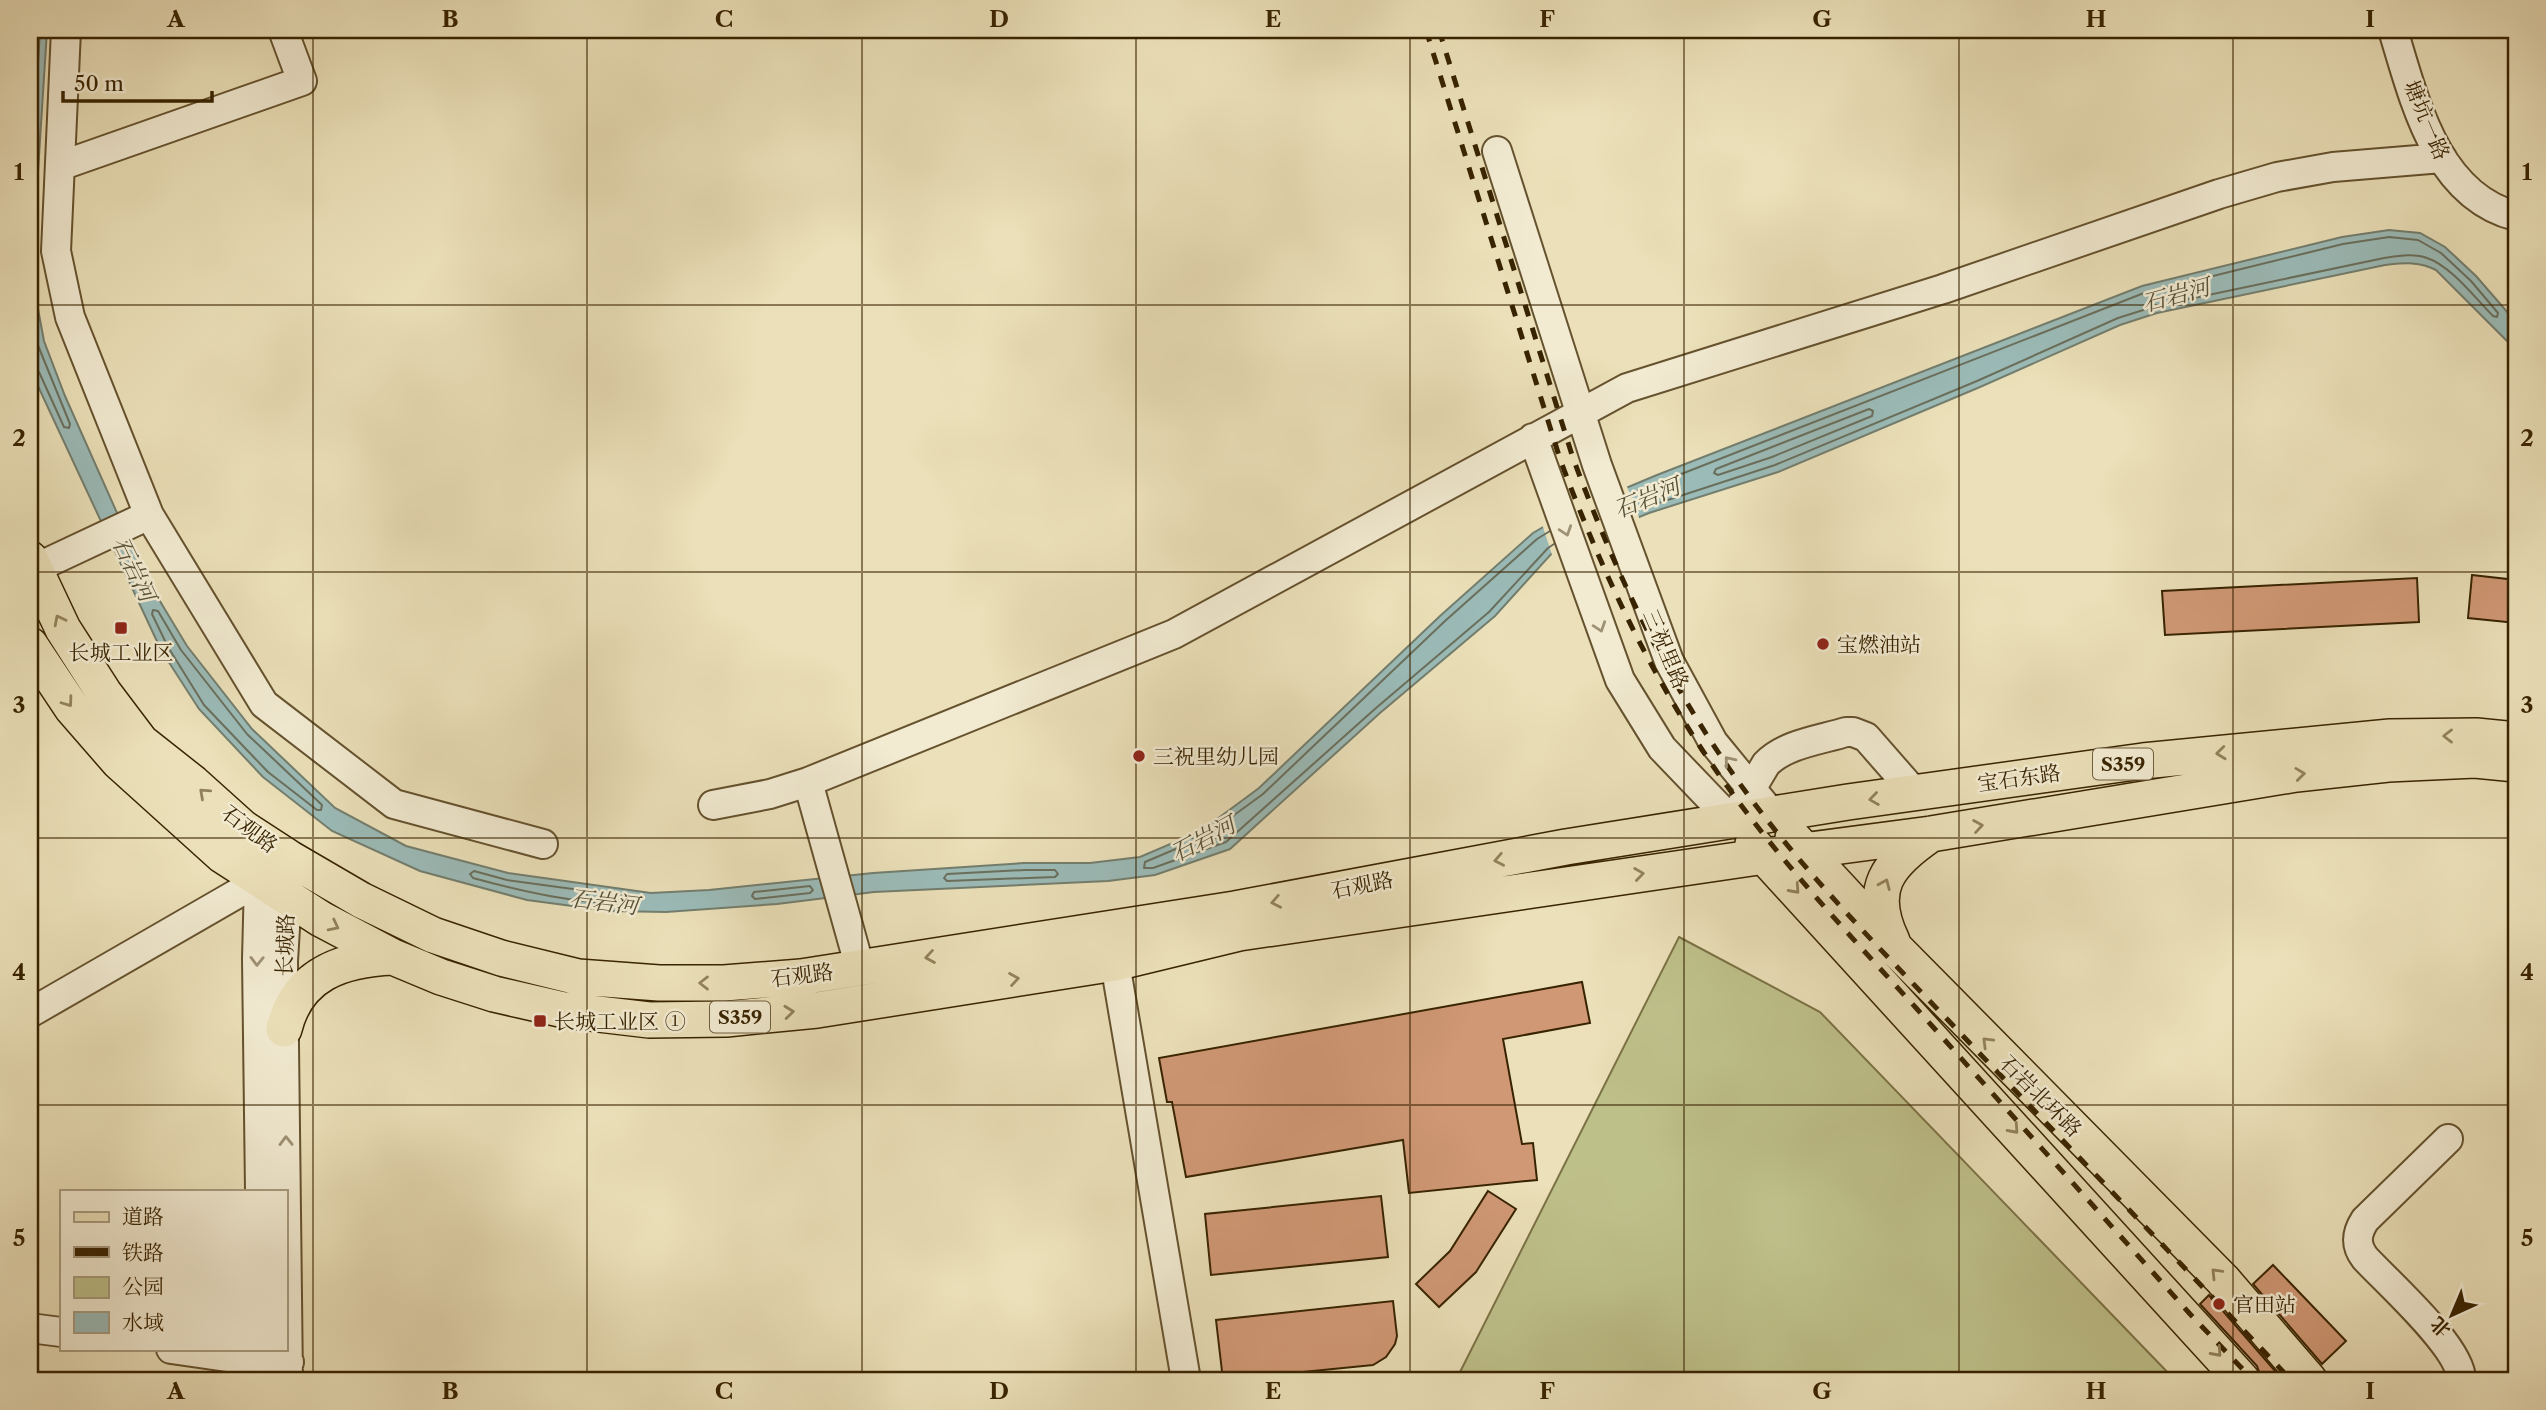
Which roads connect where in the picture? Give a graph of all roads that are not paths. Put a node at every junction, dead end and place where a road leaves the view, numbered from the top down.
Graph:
1 (66, 30) edge
2 (283, 30) edge
3 (2393, 30) edge
4 (1497, 151) dead end
5 (2442, 158) junction
6 (60, 166) junction
7 (2516, 216) edge
8 (1580, 412) junction
9 (1533, 438) junction
10 (144, 518) junction
11 (32, 564) edge
12 (34, 660) edge
13 (2516, 740) edge
14 (2516, 764) edge
15 (808, 782) junction
16 (1915, 793) junction
17 (1762, 802) junction
18 (713, 805) dead end
19 (1732, 821) junction
20 (1931, 834) junction
21 (542, 844) dead end
22 (1804, 850) junction
23 (1765, 856) junction
24 (289, 858) junction
25 (273, 890) junction
26 (1895, 948) junction
27 (393, 957) junction
28 (1115, 963) junction
29 (860, 968) junction
30 (30, 1013) edge
31 (284, 1029) junction
32 (2448, 1139) dead end
33 (260, 1190) edge
34 (277, 1190) edge
35 (30, 1328) edge
36 (60, 1332) edge
37 (176, 1350) edge
38 (270, 1350) edge
39 (269, 1369) edge
40 (1186, 1380) edge
41 (2242, 1380) edge
42 (2309, 1380) edge
43 (2461, 1380) edge

1 - 6 street
2 - 6 street
3 - 5 street, 塘坑一路
4 - 8 street, 三祝里路
5 - 7 street, 塘坑一路
5 - 8 street
6 - 10 street
8 - 9 street
17 -> 8 street, 三祝里路
9 - 15 street
9 -> 19 street
10 - 11 street
10 - 21 street
24 -> 11 main road, 石观路
12 -> 25 main road, 石观路 / S359
13 -> 16 main road, 宝石东路 / S359
20 -> 14 main road, 宝石东路 / S359
15 - 18 street
15 - 29 street
16 -> 17 main road, 宝石东路 / S359
16 - 17 street
17 - 19 main road, 宝石东路 / S359
17 - 22 main road, 石岩北环路
19 - 23 main road, 石岩北环路
19 -> 29 main road, 石观路 / S359
20 - 22 main road, 宝石东路 / S359
26 -> 20 main road
22 - 23 main road, 宝石东路 / S359
22 - 26 main road, 石岩北环路
28 -> 23 main road, 石观路 / S359
23 -> 41 main road, 石岩北环路
24 - 25 street
29 -> 24 main road, 石观路
25 -> 27 main road, 石观路 / S359
25 - 30 street
25 - 31 street, 长城路
25 -> 33 street, 长城路
42 -> 26 main road, 石岩北环路
27 -> 28 main road, 石观路 / S359
27 - 31 main road
28 - 40 street
34 -> 31 street, 长城路
32 - 43 street
35 - 36 street
37 - 39 street
39 -> 38 street, 长城路

